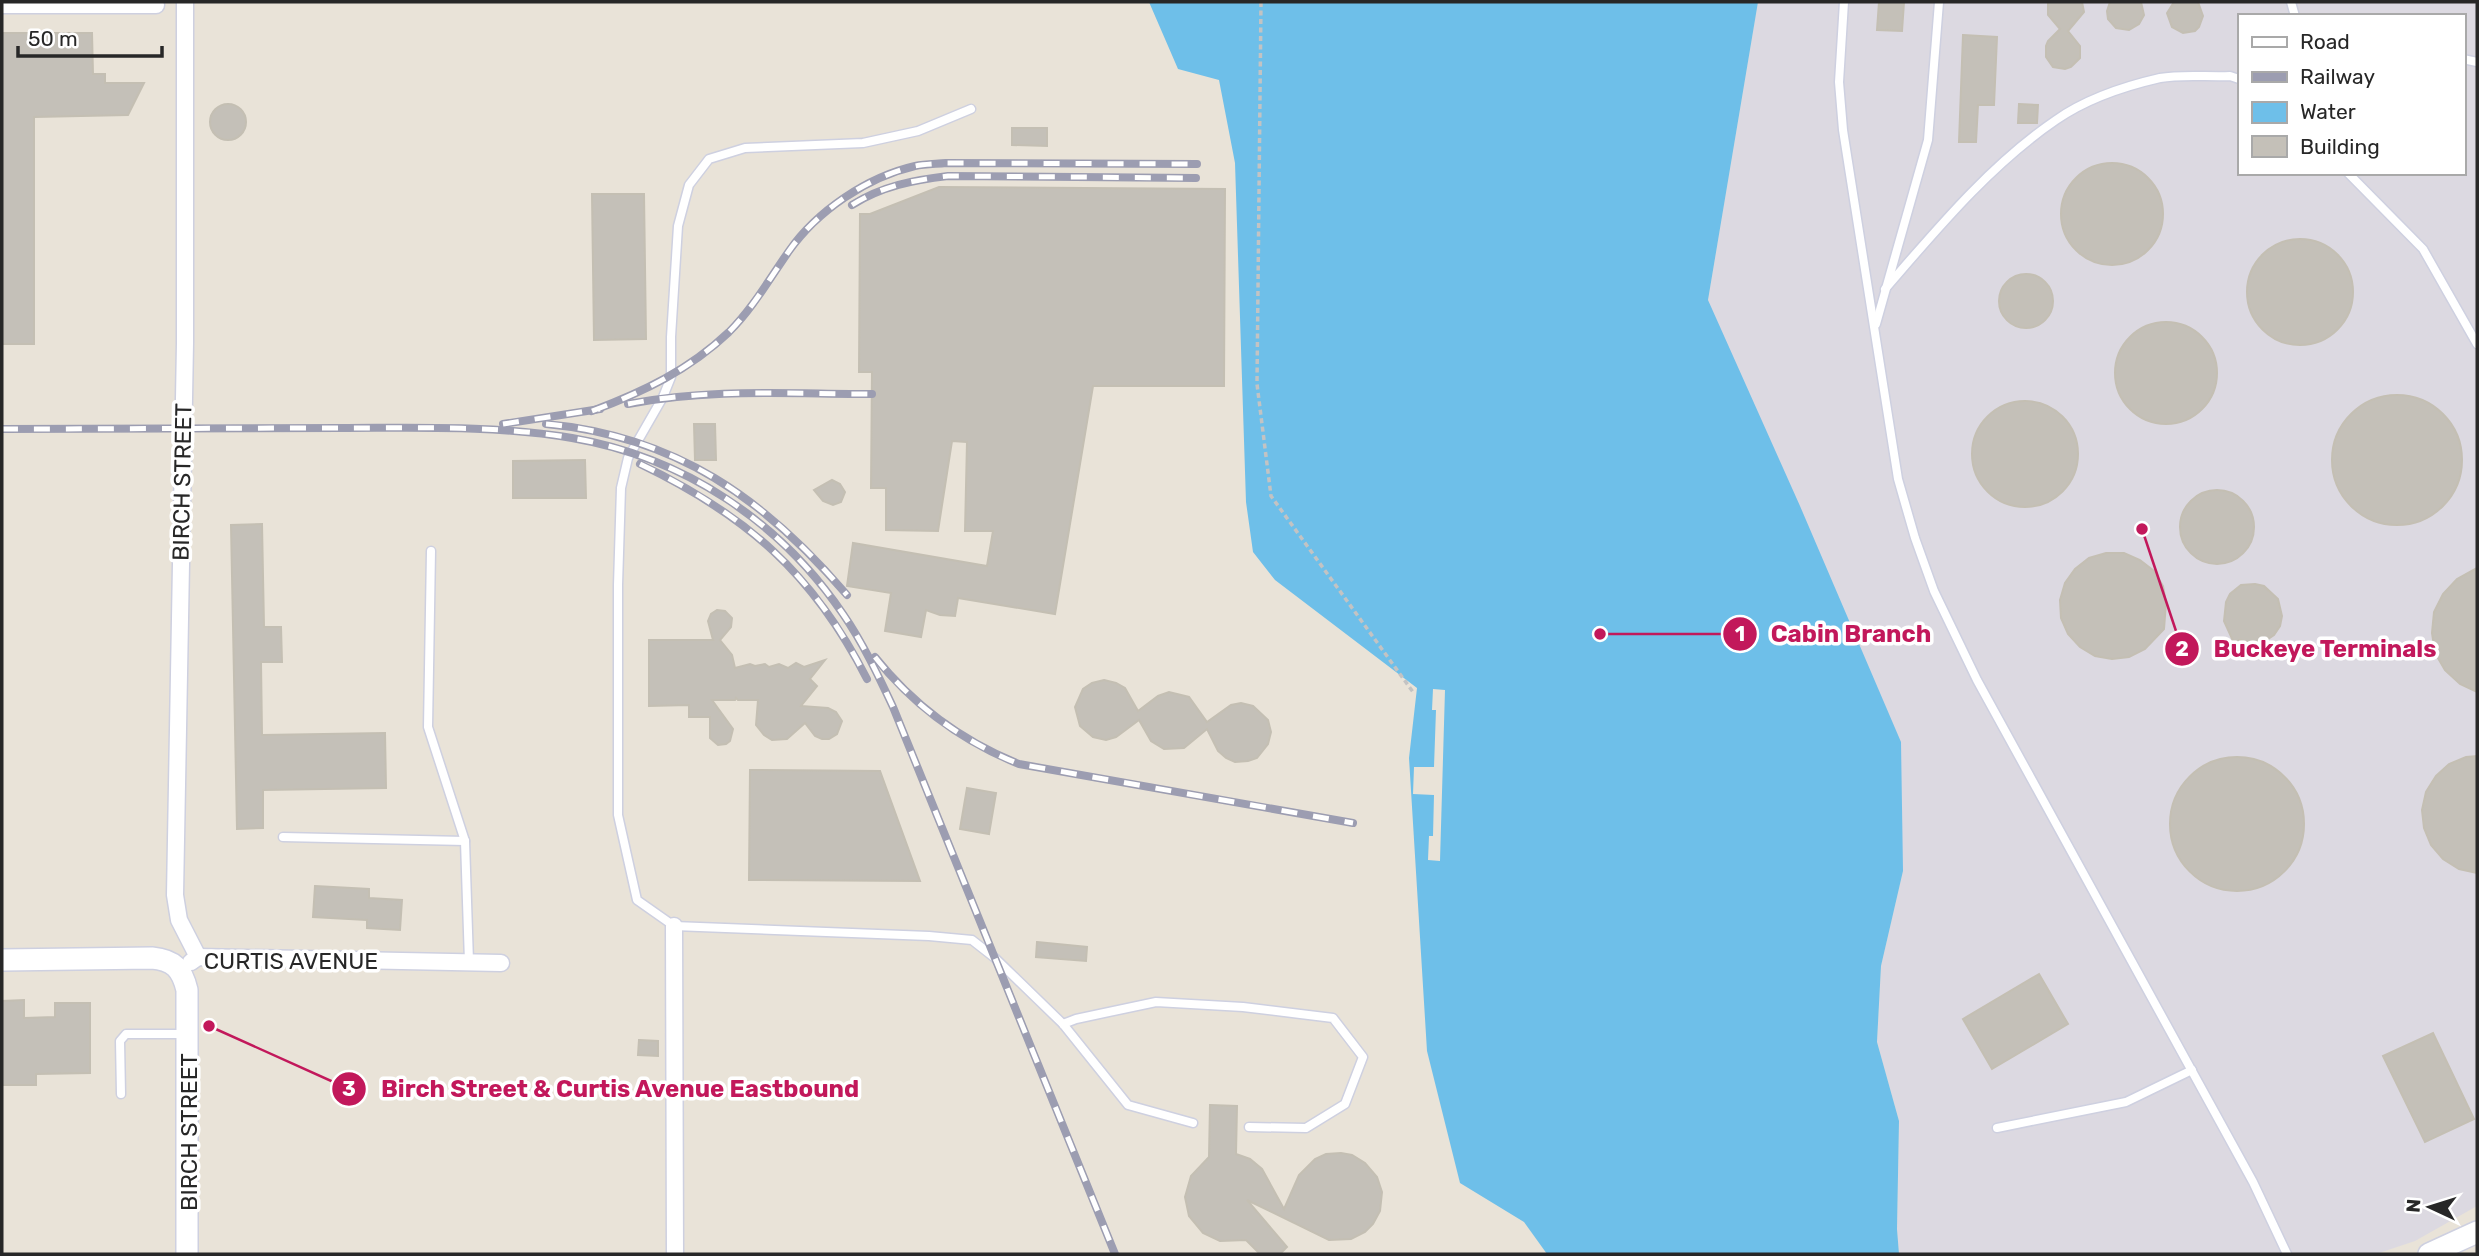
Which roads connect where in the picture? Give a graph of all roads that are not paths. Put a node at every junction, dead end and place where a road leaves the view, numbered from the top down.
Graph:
1 (185, 2) edge
2 (1844, 2) edge
3 (1939, 2) edge
4 (2, 5) edge
5 (156, 5) dead end
6 (2238, 79) edge
7 (971, 109) dead end
8 (2349, 175) edge
9 (1885, 289) junction
10 (1875, 327) junction
11 (2477, 344) edge
12 (431, 551) dead end
13 (283, 837) dead end
14 (465, 841) junction
15 (674, 926) junction
16 (2, 960) edge
17 (469, 962) junction
18 (189, 963) junction
19 (501, 963) dead end
20 (1063, 1024) junction
21 (188, 1034) junction
22 (2192, 1070) junction
23 (121, 1094) dead end
24 (1193, 1123) dead end
25 (1249, 1127) dead end
26 (1997, 1128) dead end
27 (2477, 1232) edge
28 (187, 1254) edge
29 (676, 1254) edge
30 (2287, 1254) edge
31 (2430, 1254) edge

1 - 18 street, BIRCH STREET
2 - 10 lane
3 - 9 lane
4 - 5 street
6 - 9 lane
7 - 15 lane
8 - 11 lane
9 - 10 lane
10 - 22 lane
12 - 14 lane
13 - 14 lane
14 - 17 lane
15 - 20 lane
15 - 29 street
16 - 18 main road, CURTIS AVENUE
17 - 18 street, CURTIS AVENUE
17 - 19 street, CURTIS AVENUE
18 - 21 main road, BIRCH STREET
20 - 24 lane
20 - 25 lane
21 - 23 lane
21 - 28 main road, BIRCH STREET
22 - 26 lane
22 - 30 lane
27 - 31 main road

